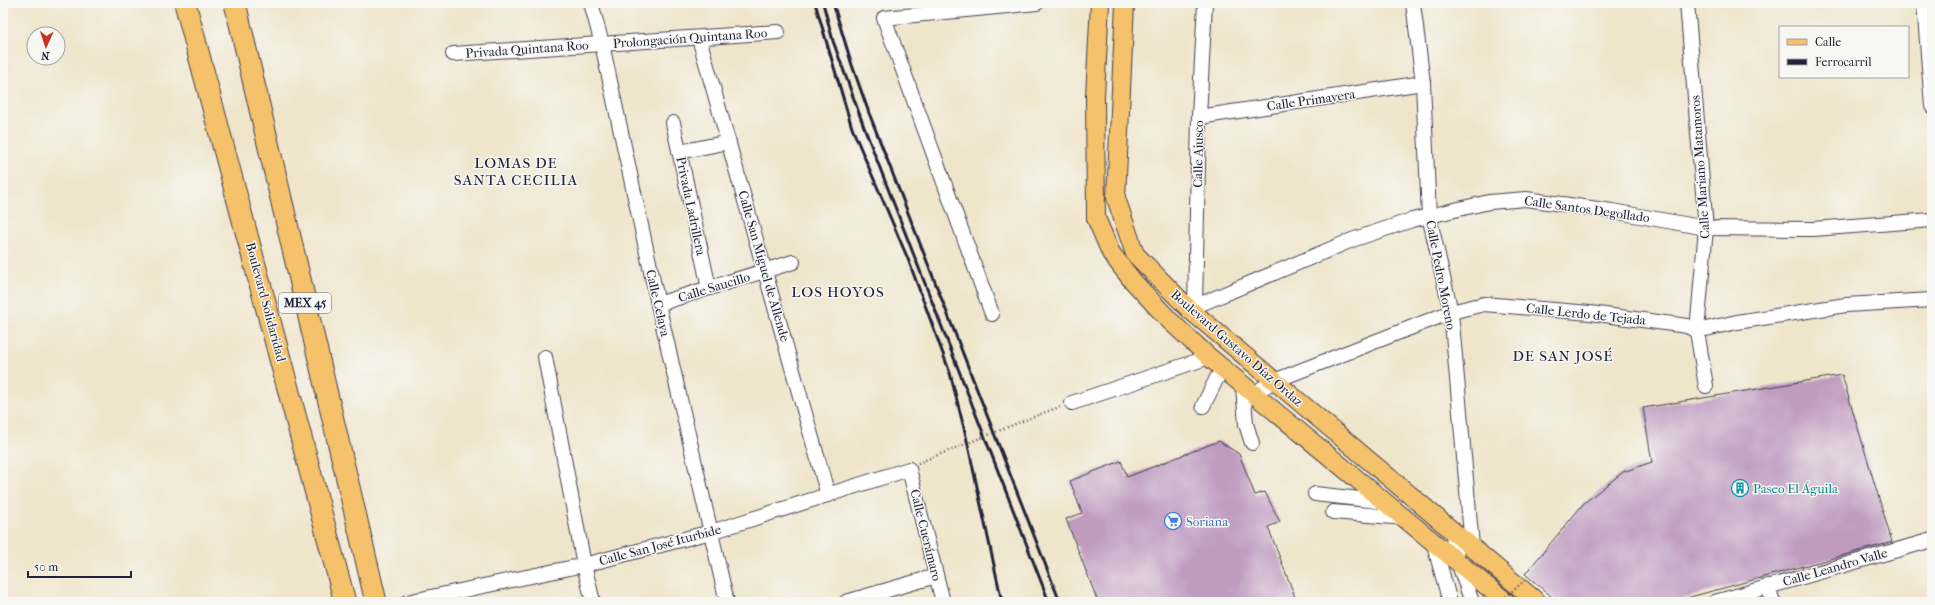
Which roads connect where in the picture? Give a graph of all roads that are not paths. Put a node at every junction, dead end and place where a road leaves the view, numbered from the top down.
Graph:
1 (185, 3) edge
2 (235, 3) edge
3 (591, 3) edge
4 (1037, 3) edge
5 (1100, 3) edge
6 (1125, 3) edge
7 (1205, 3) edge
8 (1413, 3) edge
9 (1687, 3) edge
10 (1924, 3) edge
11 (778, 32) dead end
12 (699, 38) junction
13 (602, 44) junction
14 (453, 54) dead end
15 (1423, 83) junction
16 (1932, 106) edge
17 (1199, 117) junction
18 (673, 123) dead end
19 (730, 142) junction
20 (679, 152) junction
21 (1429, 216) junction
22 (1932, 220) edge
23 (1706, 228) junction
24 (793, 262) dead end
25 (765, 271) junction
26 (709, 288) junction
27 (1932, 300) edge
28 (658, 304) junction
29 (1192, 307) junction
30 (1451, 312) junction
31 (992, 314) dead end
32 (1697, 331) junction
33 (545, 357) dead end
34 (1215, 363) junction
35 (1274, 380) junction
36 (1706, 386) dead end
37 (1248, 390) junction
38 (1072, 403) dead end
39 (1203, 406) dead end
40 (1252, 443) dead end
41 (913, 466) joint
42 (1315, 494) dead end
43 (828, 495) junction
44 (1386, 502) junction
45 (1334, 512) dead end
46 (1405, 518) junction
47 (711, 532) junction
48 (1452, 532) junction
49 (1932, 540) edge
50 (1433, 541) junction
51 (1472, 546) junction
52 (1458, 562) junction
53 (584, 565) junction
54 (936, 576) junction
55 (1768, 586) junction
56 (345, 602) edge
57 (376, 602) edge
58 (407, 602) edge
59 (593, 602) edge
60 (727, 602) edge
61 (846, 602) edge
62 (943, 602) edge
63 (1450, 602) edge
64 (1472, 602) edge
65 (1506, 602) edge
66 (1537, 602) edge
67 (1715, 602) edge
68 (1773, 602) edge

1 - 56 highway, Boulevard Solidaridad / MEX 45
2 - 57 highway, MEX 45
3 - 13 street, Calle Celaya
4 - 31 street
5 - 34 main road, Boulevard Gustavo Díaz Ordaz
6 - 29 main road, Boulevard Gustavo Díaz Ordaz
7 - 17 street, Calle Ajusco
8 - 15 street, Calle Pedro Moreno
9 - 23 street, Calle Mariano Matamoros
10 - 16 street
11 - 12 street, Prolongación Quintana Roo
12 - 13 street, Prolongación Quintana Roo
12 - 19 street, Calle San Miguel de Allende
13 - 14 street, Privada Quintana Roo
13 - 28 street, Calle Celaya
15 - 17 street, Calle Primavera
15 - 21 street, Calle Pedro Moreno
17 - 29 street, Calle Ajusco
18 - 20 street, Privada Ladrillera
19 - 20 street
19 - 25 street, Calle San Miguel de Allende
20 - 26 street, Privada Ladrillera
21 - 23 street, Calle Santos Degollado
21 - 29 street, Calle Santos Degollado
21 - 30 street, Calle Pedro Moreno
22 - 23 street, Calle Santos Degollado
23 - 32 street, Calle Mariano Matamoros
24 - 25 street, Calle Saucillo
25 - 26 street, Calle Saucillo
25 - 43 street, Calle San Miguel de Allende
26 - 28 street, Calle Saucillo
27 - 32 street
28 - 47 street, Calle Celaya
29 - 35 main road, Boulevard Gustavo Díaz Ordaz
30 - 32 street, Calle Lerdo de Tejada
30 - 35 street, Calle Lerdo de Tejada
30 - 51 street, Calle Pedro Moreno
32 - 36 street, Calle Mariano Matamoros
33 - 53 street
34 - 37 main road, Boulevard Gustavo Díaz Ordaz
34 - 38 street
34 - 39 street
35 - 37 street, Calle Lerdo de Tejada
35 - 48 main road, Boulevard Gustavo Díaz Ordaz
37 - 40 street
37 - 44 main road, Boulevard Gustavo Díaz Ordaz
41 - 43 street, Calle San José Iturbide
41 - 54 street, Calle Cuerámaro
42 - 44 street
43 - 47 street, Calle San José Iturbide
44 - 46 main road, Boulevard Gustavo Díaz Ordaz
45 - 46 street
46 - 50 main road, Boulevard Gustavo Díaz Ordaz
47 - 53 street, Calle San José Iturbide
47 - 60 street, Calle Celaya
48 - 51 main road, Boulevard Gustavo Díaz Ordaz
48 - 52 street
49 - 55 street, Calle Leandro Valle
50 - 52 main road, Boulevard Gustavo Díaz Ordaz
50 - 63 street
51 - 66 main road, Boulevard Gustavo Díaz Ordaz
52 - 64 street
52 - 65 main road, Boulevard Gustavo Díaz Ordaz
53 - 58 street, Calle San José Iturbide
53 - 59 street
54 - 61 street
54 - 62 street, Calle Cuerámaro
55 - 67 street, Calle Leandro Valle
55 - 68 street

